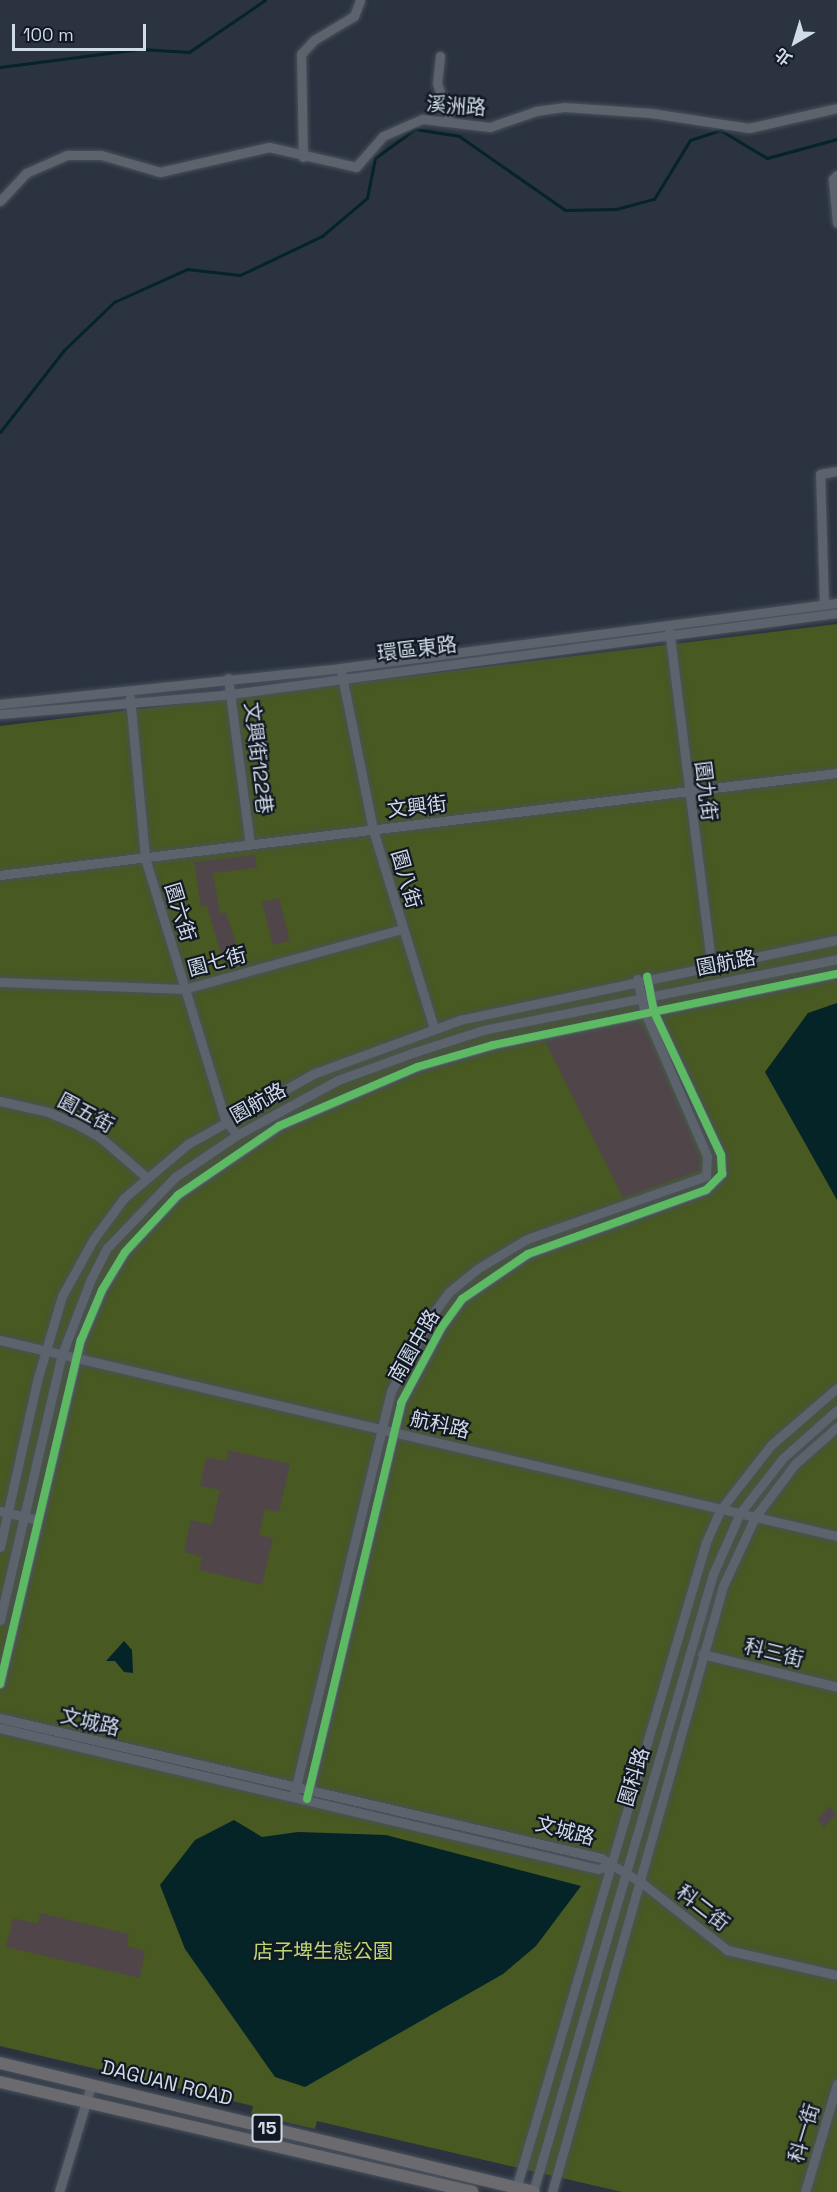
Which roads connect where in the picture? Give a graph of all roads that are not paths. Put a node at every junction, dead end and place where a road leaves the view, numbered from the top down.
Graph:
1 (360, 0) edge
2 (440, 56) dead end
3 (837, 108) edge
4 (449, 119) junction
5 (303, 157) junction
6 (837, 175) edge
7 (0, 201) edge
8 (837, 224) edge
9 (837, 471) edge
10 (837, 603) edge
11 (824, 604) junction
12 (837, 613) edge
13 (670, 624) junction
14 (669, 634) junction
15 (342, 672) junction
16 (228, 678) junction
17 (127, 688) junction
18 (231, 694) junction
19 (131, 702) junction
20 (0, 704) edge
21 (0, 714) edge
22 (837, 773) edge
23 (688, 791) junction
24 (373, 830) junction
25 (250, 844) junction
26 (145, 858) junction
27 (0, 875) edge
28 (402, 929) junction
29 (837, 940) edge
30 (837, 959) edge
31 (711, 963) junction
32 (837, 974) edge
33 (642, 978) junction
34 (0, 982) edge
35 (184, 990) junction
36 (646, 997) junction
37 (650, 1012) junction
38 (434, 1028) junction
39 (0, 1101) edge
40 (225, 1120) junction
41 (237, 1135) junction
42 (146, 1177) junction
43 (0, 1340) edge
44 (45, 1351) junction
45 (62, 1354) junction
46 (76, 1358) junction
47 (837, 1388) edge
48 (837, 1410) edge
49 (837, 1427) edge
50 (381, 1429) junction
51 (394, 1432) junction
52 (721, 1509) junction
53 (4, 1512) edge
54 (740, 1513) junction
55 (22, 1517) junction
56 (755, 1517) junction
57 (38, 1520) junction
58 (837, 1536) edge
59 (0, 1547) edge
60 (0, 1620) edge
61 (702, 1654) junction
62 (0, 1684) edge
63 (837, 1687) edge
64 (0, 1718) edge
65 (0, 1728) edge
66 (309, 1788) junction
67 (295, 1790) junction
68 (307, 1799) junction
69 (612, 1865) junction
70 (624, 1871) junction
71 (642, 1883) junction
72 (837, 1975) edge
73 (0, 2064) edge
74 (0, 2082) edge
75 (91, 2085) junction
76 (837, 2085) edge
77 (86, 2103) junction
78 (515, 2190) edge
79 (59, 2192) edge
80 (472, 2192) edge
81 (534, 2192) edge
82 (552, 2192) edge
83 (805, 2192) edge

1 - 5 street
2 - 4 street
3 - 4 street, 溪洲路
4 - 5 street, 溪洲路
5 - 7 street, 溪洲路
6 - 8 street
9 - 11 street
10 - 11 street, 環區東路
11 - 13 street, 環區東路
12 - 14 street, 環區東路
13 - 14 street, 園九街
13 - 15 street, 環區東路
14 - 15 street, 環區東路
14 - 23 street, 園九街
15 - 16 street, 環區東路
15 - 18 street, 環區東路
15 - 24 street, 園八街
16 - 17 street, 環區東路
16 - 18 street, 文興街122巷
17 - 19 street, 園六街
17 - 20 street, 環區東路
18 - 19 street, 環區東路
18 - 25 street, 文興街122巷
19 - 21 street, 環區東路
19 - 26 street, 園六街
22 - 23 street, 文興街
23 - 24 street, 文興街
23 - 31 street, 園九街
24 - 25 street, 文興街
24 - 28 street, 園八街
25 - 26 street, 文興街
26 - 27 street, 文興街
26 - 35 street, 園六街
28 - 35 street, 園七街
28 - 38 street, 園八街
29 - 31 street
30 - 36 street, 園航路
31 - 33 street
32 - 37 street
33 - 36 street, 南園中路
33 - 38 street
34 - 35 street, 園七街
35 - 40 street, 園六街
36 - 37 street, 南園中路
36 - 41 street, 園航路
37 - 46 street
37 - 50 street, 南園中路
37 - 51 street, 南園中路
38 - 40 street
39 - 42 street, 園五街
40 - 41 street, 園六街
40 - 42 street
41 - 45 street, 園航路
42 - 44 street
43 - 44 street, 航科路
44 - 45 street, 航科路
44 - 53 street
45 - 46 street, 航科路
45 - 55 street, 園航路
46 - 50 street, 航科路
46 - 57 street
47 - 52 street
48 - 54 street, 園科路
49 - 56 street
50 - 51 street, 航科路
50 - 67 street, 南園中路
51 - 52 street, 航科路
51 - 66 street, 南園中路
52 - 54 street, 航科路
52 - 69 street
53 - 55 street
53 - 59 street
54 - 56 street, 航科路
54 - 70 street, 園科路
55 - 57 street
55 - 60 street, 園航路
56 - 58 street, 航科路
56 - 61 street
57 - 62 street
61 - 63 street, 科三街
61 - 71 street
64 - 67 street, 文城路
65 - 67 street, 文城路
66 - 67 street, 文城路
66 - 68 street, 南園中路
66 - 69 street, 文城路
67 - 68 street, 文城路
68 - 69 street, 文城路
69 - 70 street, 科二街
69 - 78 street
70 - 71 street, 科二街
70 - 81 street, 園科路
71 - 72 street, 科二街
71 - 82 street
73 - 75 main road, DAGUAN ROAD / 15
74 - 77 main road, DAGUAN ROAD / 15
75 - 77 street
75 - 78 main road, DAGUAN ROAD / 15
76 - 83 street, 科一街
77 - 79 street
77 - 80 main road, DAGUAN ROAD / 15
78 - 81 main road, DAGUAN ROAD / 15

